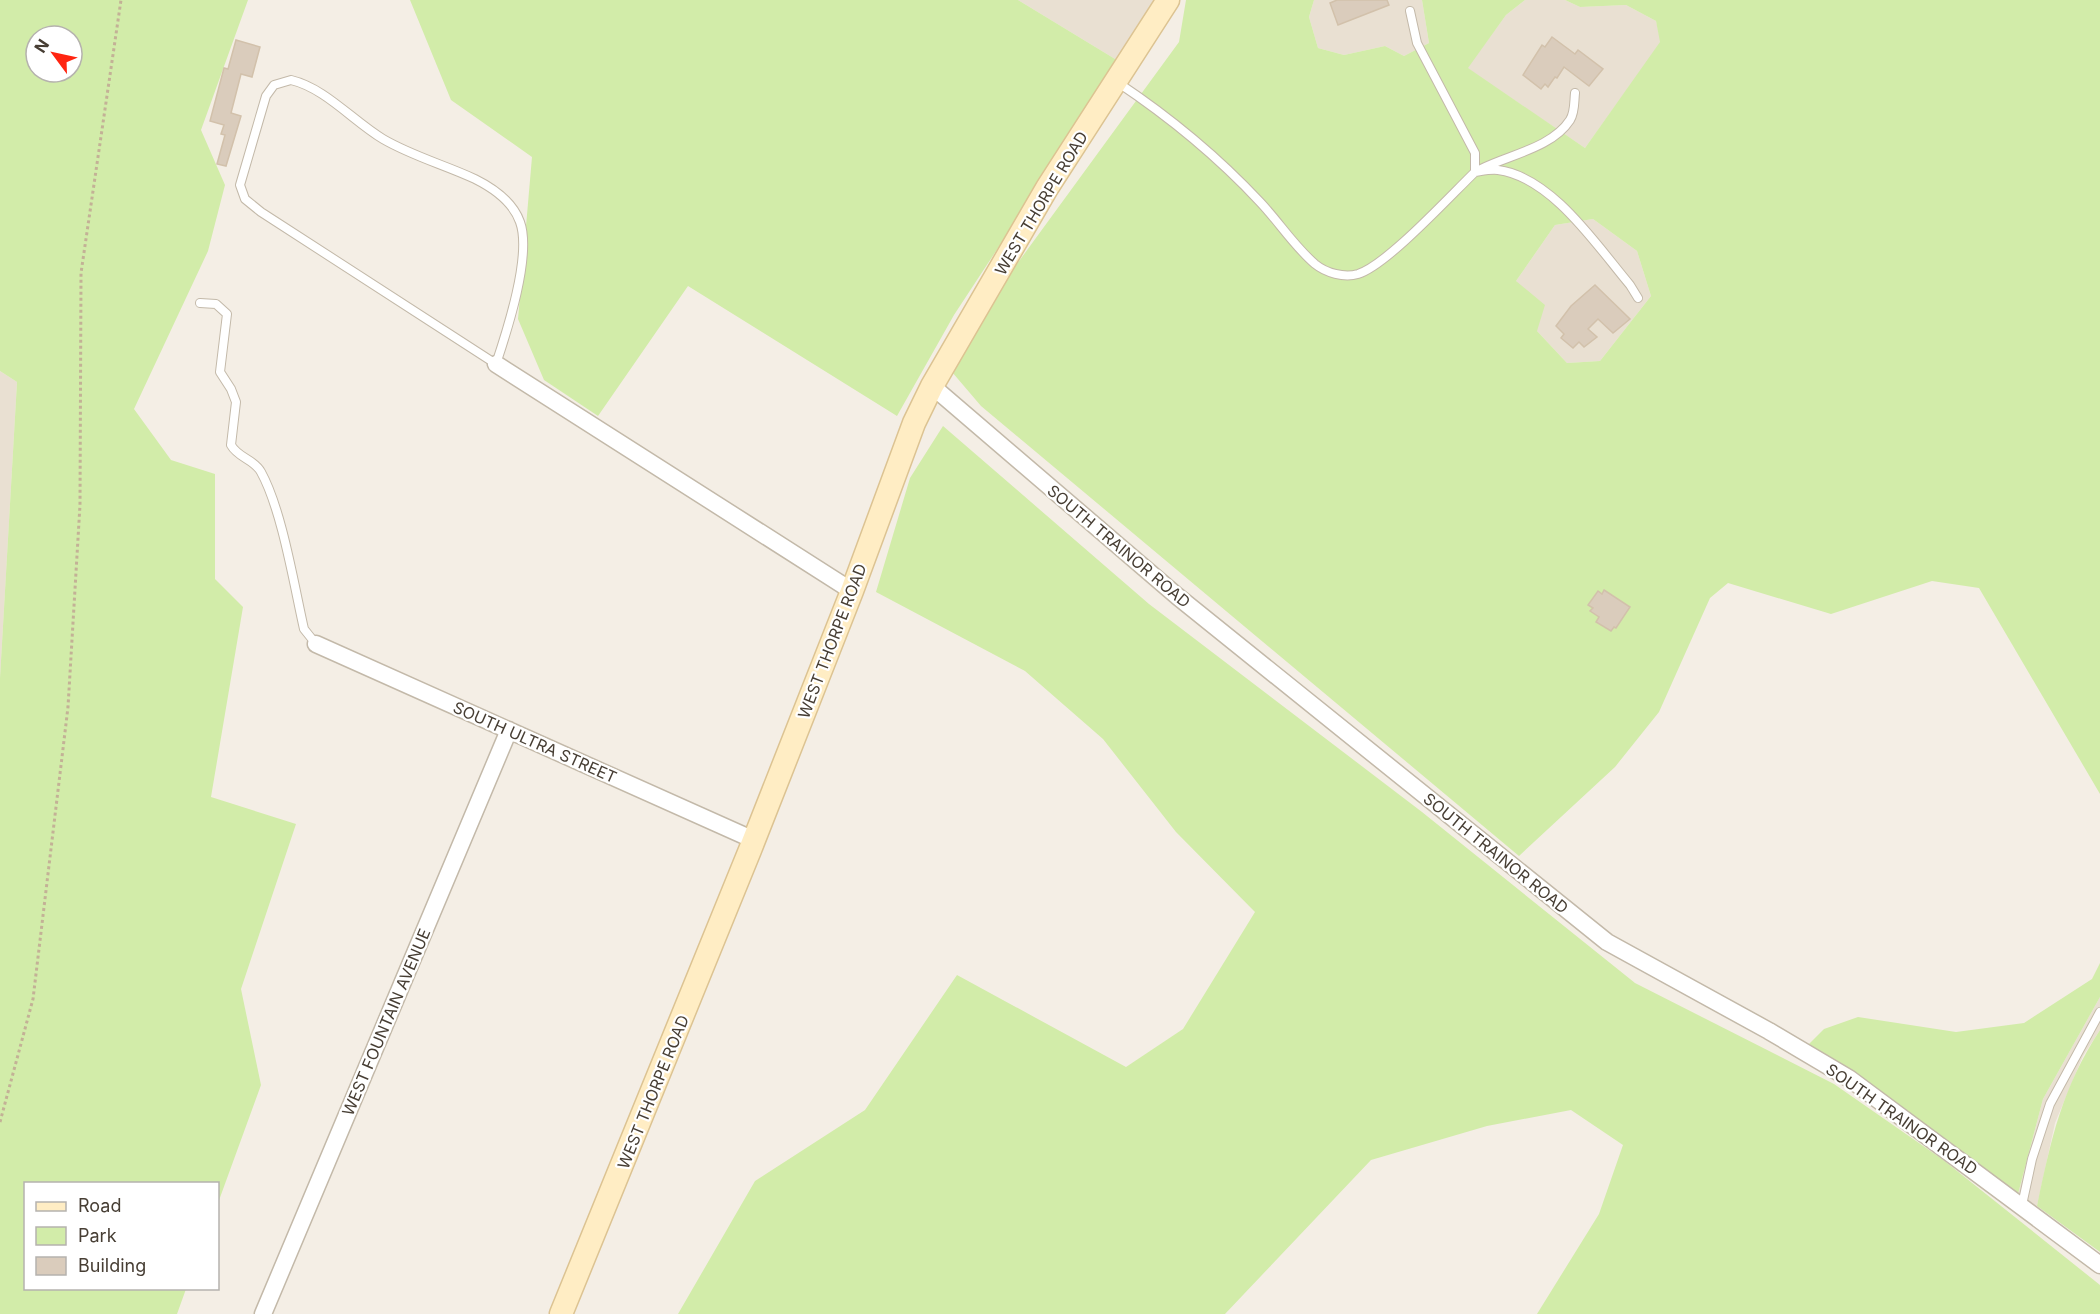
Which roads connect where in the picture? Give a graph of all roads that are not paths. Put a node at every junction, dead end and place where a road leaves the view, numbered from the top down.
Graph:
1 (1168, 0) edge
2 (1410, 11) dead end
3 (1116, 81) junction
4 (1575, 93) dead end
5 (1475, 172) junction
6 (1638, 298) dead end
7 (200, 303) dead end
8 (496, 364) junction
9 (932, 386) junction
10 (852, 591) junction
11 (316, 644) joint
12 (508, 730) junction
13 (754, 840) junction
14 (2100, 1012) edge
15 (2022, 1205) junction
16 (2100, 1265) edge
17 (263, 1314) edge
18 (561, 1314) edge

1 - 3 street, WEST THORPE ROAD
2 - 5 lane
3 - 5 lane
3 - 9 street, WEST THORPE ROAD
4 - 5 lane
5 - 6 lane
7 - 11 lane
8 - 8 lane
8 - 10 street
9 - 10 street, WEST THORPE ROAD
9 - 15 street, SOUTH TRAINOR ROAD
10 - 13 street, WEST THORPE ROAD
11 - 12 street, SOUTH ULTRA STREET
12 - 13 street, SOUTH ULTRA STREET
12 - 17 street, WEST FOUNTAIN AVENUE
13 - 18 street, WEST THORPE ROAD
14 - 15 lane
15 - 16 street, SOUTH TRAINOR ROAD

